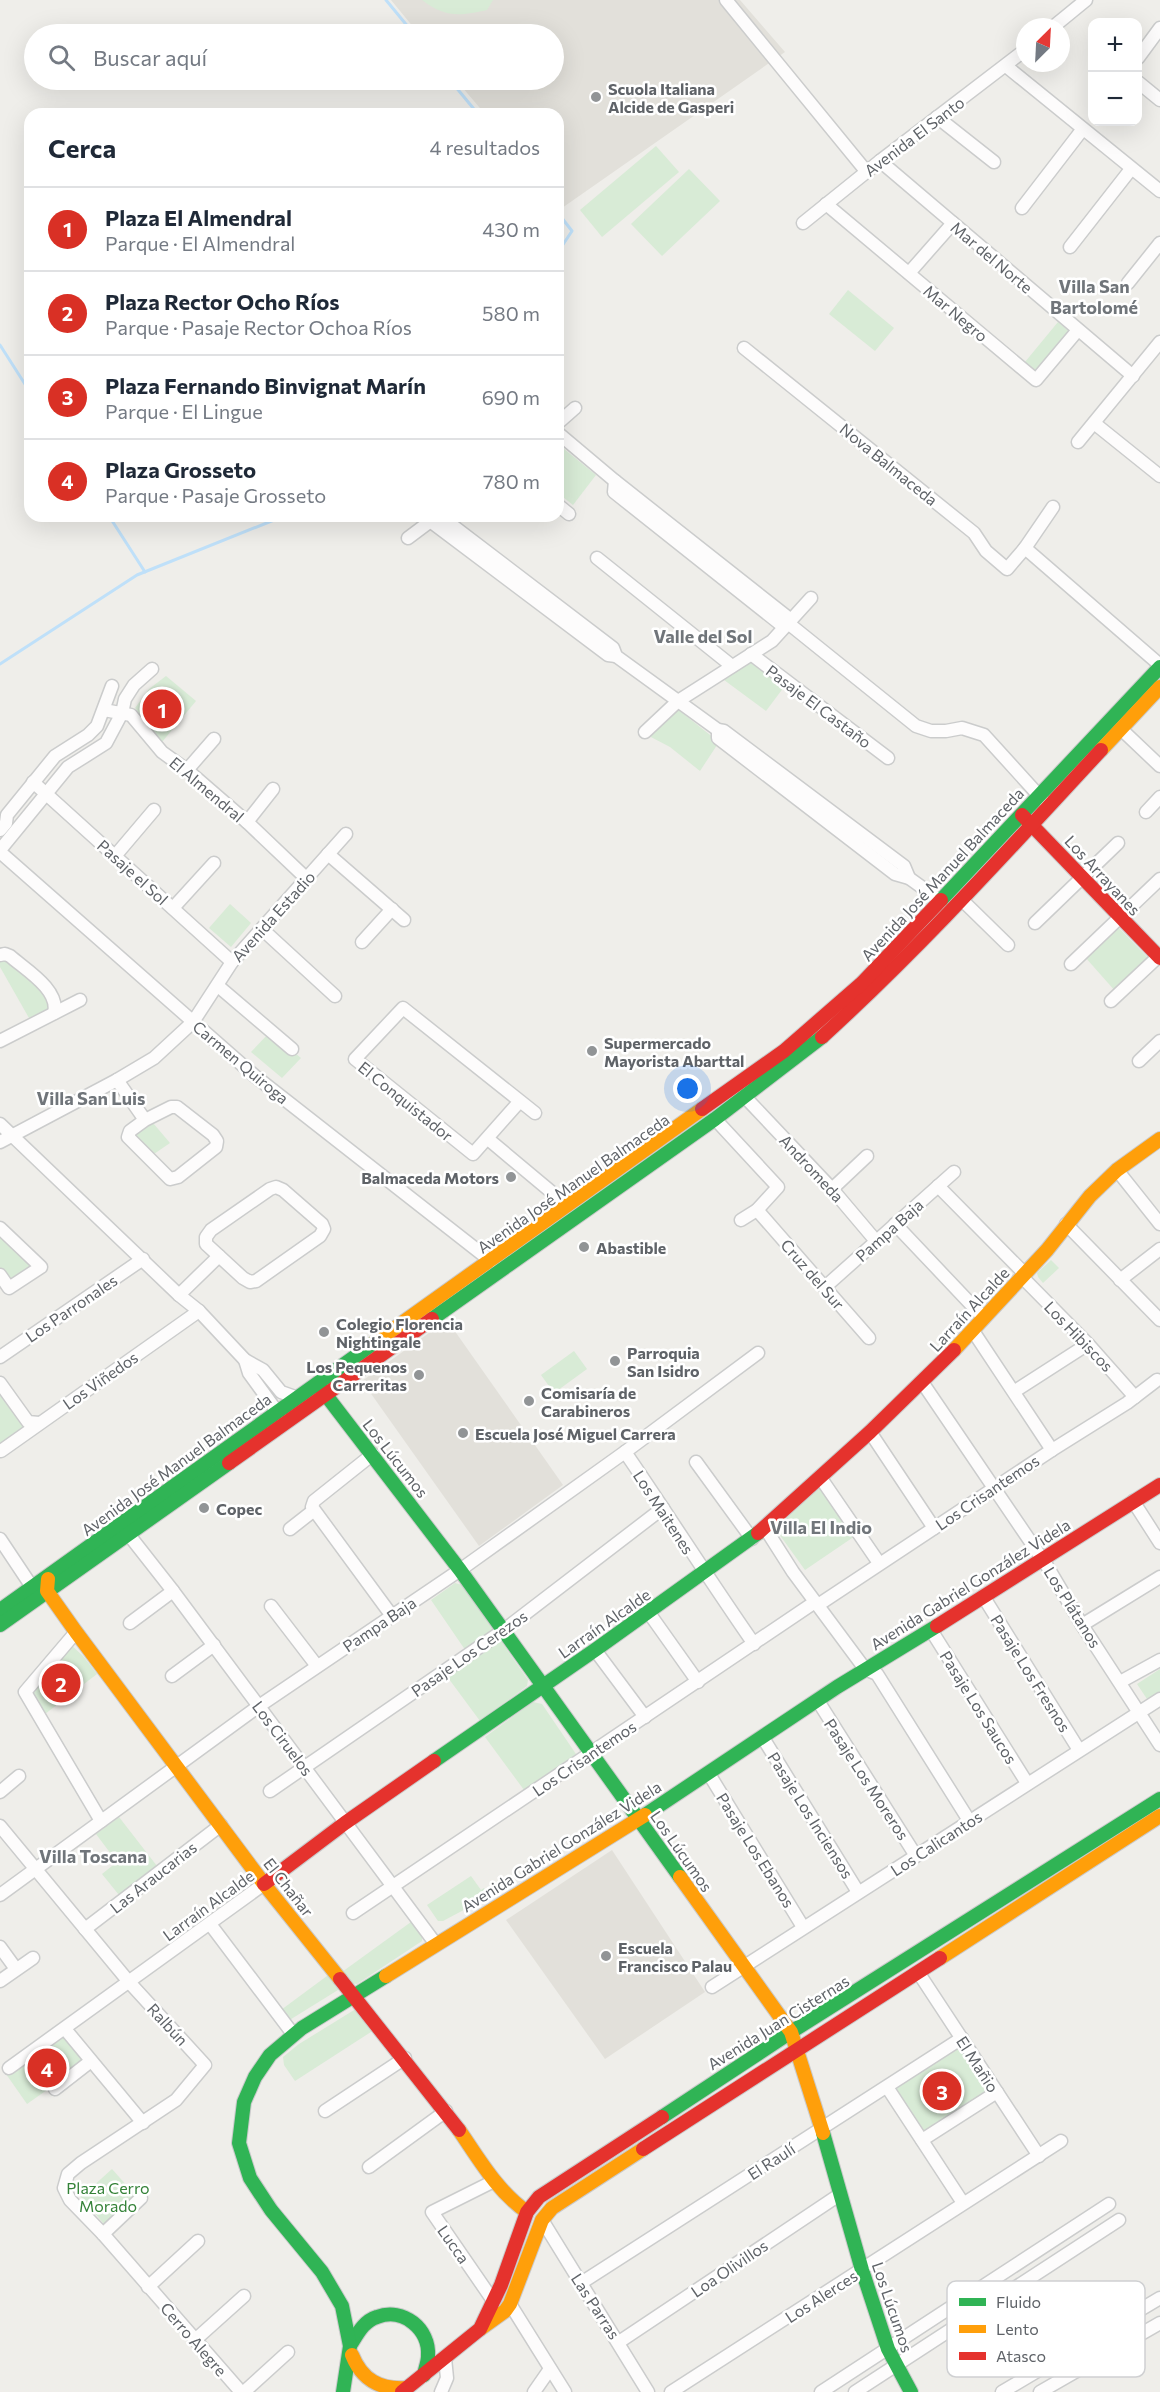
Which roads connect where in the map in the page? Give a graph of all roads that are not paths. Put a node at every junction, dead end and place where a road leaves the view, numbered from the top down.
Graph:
1 (726, 0) edge
2 (1086, 0) edge
3 (1064, 18) edge
4 (1160, 28) edge
5 (1142, 51) edge
6 (1016, 58) edge
7 (1006, 66) junction
8 (1142, 86) edge
9 (1160, 100) edge
10 (938, 117) junction
11 (1082, 130) junction
12 (879, 161) junction
13 (994, 162) dead end
14 (1131, 169) junction
15 (866, 171) junction
16 (1160, 191) edge
17 (826, 204) junction
18 (1022, 208) dead end
19 (804, 223) dead end
20 (953, 223) junction
21 (1160, 243) edge
22 (1070, 247) dead end
23 (909, 273) junction
24 (1128, 283) dead end
25 (1078, 330) junction
26 (1160, 342) edge
27 (744, 348) dead end
28 (1133, 376) junction
29 (575, 408) dead end
30 (564, 418) edge
31 (1094, 423) junction
32 (564, 437) edge
33 (1078, 442) dead end
34 (1158, 470) edge
35 (1053, 507) dead end
36 (564, 510) edge
37 (569, 514) dead end
38 (430, 522) edge
39 (441, 522) edge
40 (408, 538) dead end
41 (1025, 548) junction
42 (597, 558) dead end
43 (811, 598) dead end
44 (788, 623) junction
45 (751, 654) junction
46 (732, 666) junction
47 (1160, 666) edge
48 (152, 669) dead end
49 (112, 686) dead end
50 (1160, 687) edge
51 (678, 701) junction
52 (104, 710) junction
53 (122, 713) junction
54 (1121, 729) junction
55 (645, 732) dead end
56 (214, 739) dead end
57 (888, 758) dead end
58 (1160, 766) edge
59 (187, 770) junction
60 (33, 782) junction
61 (273, 789) dead end
62 (46, 794) junction
63 (1160, 797) edge
64 (1044, 801) junction
65 (154, 810) dead end
66 (1146, 812) dead end
67 (1027, 819) junction
68 (247, 822) junction
69 (0, 830) edge
70 (346, 834) dead end
71 (1118, 843) dead end
72 (0, 851) edge
73 (328, 854) junction
74 (115, 856) junction
75 (214, 863) dead end
76 (1084, 878) junction
77 (307, 879) junction
78 (1160, 879) edge
79 (962, 900) junction
80 (941, 901) junction
81 (173, 908) junction
82 (392, 909) junction
83 (1120, 918) junction
84 (404, 920) dead end
85 (1035, 923) dead end
86 (262, 929) junction
87 (362, 942) dead end
88 (1008, 945) dead end
89 (0, 955) edge
90 (1160, 956) edge
91 (232, 962) junction
92 (1071, 964) dead end
93 (218, 986) junction
94 (335, 996) dead end
95 (80, 1000) dead end
96 (1111, 1001) dead end
97 (54, 1013) junction
98 (193, 1022) junction
99 (0, 1041) edge
100 (1160, 1041) edge
101 (292, 1049) dead end
102 (1139, 1060) dead end
103 (117, 1080) junction
104 (745, 1097) junction
105 (520, 1101) junction
106 (535, 1113) dead end
107 (715, 1119) junction
108 (145, 1120) junction
109 (0, 1124) edge
110 (14, 1136) junction
111 (488, 1139) junction
112 (1160, 1139) edge
113 (0, 1142) edge
114 (867, 1156) dead end
115 (1117, 1170) junction
116 (954, 1172) dead end
117 (938, 1186) junction
118 (832, 1189) junction
119 (567, 1205) junction
120 (757, 1210) junction
121 (741, 1220) dead end
122 (895, 1224) junction
123 (1066, 1224) junction
124 (1160, 1224) edge
125 (0, 1228) edge
126 (876, 1241) junction
127 (1160, 1249) edge
128 (219, 1256) junction
129 (143, 1259) junction
130 (490, 1261) junction
131 (0, 1275) edge
132 (1024, 1276) junction
133 (1120, 1280) junction
134 (825, 1287) junction
135 (179, 1295) junction
136 (199, 1311) junction
137 (984, 1318) junction
138 (1160, 1320) edge
139 (974, 1331) junction
140 (869, 1338) dead end
141 (1088, 1344) junction
142 (758, 1353) dead end
143 (0, 1357) edge
144 (245, 1360) junction
145 (1157, 1380) dead end
146 (922, 1382) junction
147 (0, 1383) edge
148 (322, 1390) junction
149 (1015, 1391) junction
150 (1135, 1397) junction
151 (298, 1398) junction
152 (278, 1412) junction
153 (39, 1423) junction
154 (286, 1424) junction
155 (870, 1432) junction
156 (1052, 1449) junction
157 (1, 1451) edge
158 (625, 1452) junction
159 (373, 1454) junction
160 (696, 1462) dead end
161 (820, 1477) junction
162 (1160, 1485) edge
163 (993, 1488) junction
164 (1133, 1501) junction
165 (663, 1508) junction
166 (314, 1511) junction
167 (765, 1528) junction
168 (934, 1528) junction
169 (290, 1529) dead end
170 (129, 1535) junction
171 (0, 1539) edge
172 (752, 1539) junction
173 (1160, 1543) edge
174 (1042, 1559) junction
175 (879, 1563) junction
176 (460, 1570) junction
177 (54, 1571) junction
178 (704, 1573) junction
179 (1160, 1577) edge
180 (32, 1587) junction
181 (47, 1591) junction
182 (173, 1591) junction
183 (983, 1596) junction
184 (816, 1604) junction
185 (271, 1606) dead end
186 (0, 1610) edge
187 (649, 1613) junction
188 (392, 1616) junction
189 (130, 1623) dead end
190 (0, 1625) edge
191 (1082, 1625) junction
192 (504, 1630) junction
193 (931, 1630) junction
194 (76, 1632) junction
195 (754, 1644) junction
196 (214, 1645) junction
197 (595, 1650) junction
198 (1160, 1659) edge
199 (317, 1666) junction
200 (865, 1669) junction
201 (172, 1676) dead end
202 (698, 1682) junction
203 (1120, 1682) junction
204 (542, 1685) junction
205 (1160, 1699) edge
206 (818, 1701) junction
207 (259, 1706) junction
208 (1139, 1713) junction
209 (645, 1717) junction
210 (763, 1738) junction
211 (1160, 1745) edge
212 (1079, 1750) junction
213 (592, 1754) junction
214 (177, 1766) junction
215 (303, 1766) junction
216 (709, 1774) junction
217 (19, 1776) dead end
218 (1027, 1783) junction
219 (270, 1791) dead end
220 (0, 1792) edge
221 (1160, 1799) edge
222 (1160, 1816) edge
223 (639, 1818) junction
224 (101, 1821) junction
225 (345, 1822) junction
226 (970, 1822) junction
227 (221, 1825) junction
228 (0, 1826) edge
229 (916, 1856) junction
230 (36, 1868) junction
231 (264, 1884) junction
232 (393, 1886) junction
233 (858, 1892) junction
234 (0, 1895) edge
235 (352, 1913) dead end
236 (210, 1924) junction
237 (803, 1927) junction
238 (85, 1929) junction
239 (435, 1943) junction
240 (0, 1947) edge
241 (33, 1958) dead end
242 (744, 1967) junction
243 (16, 1969) junction
244 (918, 1972) junction
245 (0, 1981) edge
246 (129, 1982) junction
247 (712, 1987) dead end
248 (356, 1996) junction
249 (65, 2029) junction
250 (790, 2032) junction
251 (293, 2034) junction
252 (962, 2038) junction
253 (796, 2052) junction
254 (405, 2058) junction
255 (91, 2061) junction
256 (9, 2068) dead end
257 (887, 2087) junction
258 (55, 2089) dead end
259 (997, 2092) junction
260 (325, 2111) dead end
261 (446, 2112) junction
262 (143, 2123) junction
263 (822, 2128) junction
264 (922, 2140) junction
265 (1061, 2141) dead end
266 (1039, 2156) junction
267 (369, 2167) dead end
268 (494, 2181) junction
269 (839, 2195) junction
270 (141, 2198) dead end
271 (70, 2200) joint
272 (963, 2203) junction
273 (1108, 2204) dead end
274 (527, 2212) junction
275 (542, 2220) junction
276 (1119, 2220) dead end
277 (104, 2234) junction
278 (198, 2241) dead end
279 (862, 2270) junction
280 (991, 2281) edge
281 (1027, 2281) edge
282 (581, 2283) junction
283 (148, 2287) junction
284 (244, 2296) dead end
285 (1160, 2298) edge
286 (494, 2302) junction
287 (510, 2304) junction
288 (1145, 2307) edge
289 (947, 2310) edge
290 (1160, 2323) edge
291 (480, 2329) junction
292 (1145, 2332) edge
293 (947, 2334) edge
294 (195, 2340) junction
295 (619, 2342) junction
296 (352, 2349) junction
297 (888, 2349) junction
298 (288, 2352) dead end
299 (445, 2358) junction
300 (897, 2367) junction
301 (550, 2369) junction
302 (424, 2374) junction
303 (1027, 2377) edge
304 (1069, 2377) edge
305 (404, 2390) edge
306 (1045, 2391) edge
307 (243, 2392) edge
308 (343, 2392) edge
309 (441, 2392) edge
310 (534, 2392) edge
311 (565, 2392) edge
312 (648, 2392) edge
313 (671, 2392) edge
314 (821, 2392) edge
315 (855, 2392) edge
316 (911, 2392) edge
317 (1002, 2392) edge

1 - 15 street
2 - 3 street
4 - 5 street
6 - 7 street, Avenida El Santo
7 - 10 street, Avenida El Santo
7 - 11 street
8 - 9 street
10 - 12 street, Avenida El Santo
10 - 13 street
11 - 14 street
11 - 18 street
12 - 15 street, Avenida El Santo
12 - 20 street, Mar del Norte
14 - 16 street
14 - 22 street
15 - 17 street, Avenida El Santo
17 - 19 street, Avenida El Santo
17 - 23 street, Mar Negro
20 - 23 street
20 - 25 street, Mar del Norte
21 - 24 street
23 - 25 street, Mar Negro
25 - 28 street, Mar del Norte
26 - 28 street
27 - 41 street, Nova Balmaceda
28 - 31 street
29 - 30 street
31 - 33 street
31 - 34 street
32 - 44 street
35 - 41 street, Nova Balmaceda
36 - 37 street
38 - 40 street
39 - 51 street
41 - 47 street
42 - 46 street
43 - 44 street
44 - 45 street
44 - 64 street
45 - 46 street
45 - 57 street, Pasaje El Castaño
46 - 51 street
47 - 64 main road, Avenida José Manuel Balmaceda
48 - 53 street
49 - 52 street
50 - 54 main road, Avenida José Manuel Balmaceda
51 - 55 street
51 - 80 street
52 - 53 street, El Almendral
52 - 60 street
53 - 59 street, El Almendral
53 - 62 street
54 - 58 street
54 - 64 main road, Avenida José Manuel Balmaceda
56 - 59 street
59 - 68 street, El Almendral
60 - 62 street, Pasaje el Sol
60 - 69 street
61 - 68 street
62 - 72 street
62 - 74 street, Pasaje el Sol
63 - 66 street
64 - 67 main road, Avenida José Manuel Balmaceda
65 - 74 street
67 - 76 main road, Los Arrayanes
67 - 79 main road, Avenida José Manuel Balmaceda
67 - 80 main road, Avenida José Manuel Balmaceda
68 - 77 street, El Almendral
70 - 73 street, Avenida Estadio
71 - 76 street
72 - 98 street, Carmen Quiroga
73 - 77 street, Avenida Estadio
73 - 82 street
74 - 81 street, Pasaje el Sol
75 - 81 street
76 - 83 main road, Los Arrayanes
76 - 85 street
77 - 86 street, Avenida Estadio
78 - 83 street
79 - 88 street
79 - 104 main road, Avenida José Manuel Balmaceda
80 - 119 main road, Avenida José Manuel Balmaceda
81 - 91 street, Pasaje el Sol
82 - 84 street
82 - 87 street
83 - 90 main road, Los Arrayanes
83 - 92 street
86 - 91 street, Avenida Estadio
86 - 94 street
89 - 97 street
90 - 96 street
91 - 93 street, Avenida Estadio
93 - 98 street, Avenida Estadio
93 - 101 street
95 - 97 street
97 - 99 street
98 - 103 street, Avenida Estadio
98 - 130 street, Carmen Quiroga
100 - 102 street
103 - 108 street
103 - 110 street, Avenida Estadio
104 - 107 main road, Avenida José Manuel Balmaceda
104 - 118 street, Andromeda
105 - 106 street, El Conquistador
105 - 111 street, El Conquistador
105 - 111 street, El Conquistador
107 - 120 street
107 - 148 main road, Avenida José Manuel Balmaceda
108 - 108 street
109 - 110 street
110 - 113 street, Avenida Estadio
110 - 129 street
111 - 119 street
112 - 115 main road, Larraín Alcalde
114 - 118 street
115 - 123 main road, Larraín Alcalde
115 - 124 street
116 - 117 street, Pampa Baja
117 - 122 street, Pampa Baja
117 - 132 street, Los Hibiscos
118 - 126 street, Andromeda
119 - 130 main road, Avenida José Manuel Balmaceda
120 - 121 street
120 - 134 street, Cruz del Sur
122 - 126 street, Pampa Baja
122 - 137 street
123 - 132 main road, Larraín Alcalde
123 - 133 street
125 - 131 street
126 - 134 street, Pampa Baja
127 - 133 street
128 - 128 street
128 - 135 street
129 - 135 street
129 - 143 street, Los Parronales
130 - 148 main road, Avenida José Manuel Balmaceda
132 - 137 main road, Larraín Alcalde
132 - 141 street, Los Hibiscos
133 - 138 street
134 - 140 street, Cruz del Sur
135 - 136 street
136 - 144 street
136 - 153 street, Los Viñedos
137 - 139 main road, Larraín Alcalde
139 - 146 main road, Larraín Alcalde
139 - 149 street
141 - 149 street
141 - 150 street, Los Hibiscos
142 - 158 street, Pampa Baja
144 - 151 street
144 - 152 street
145 - 150 street, Los Crisantemos
146 - 155 main road, Larraín Alcalde
146 - 163 street, Los Plátanos
147 - 153 street
148 - 151 main road, Avenida José Manuel Balmaceda
148 - 154 main road, Avenida José Manuel Balmaceda
148 - 159 main road, Los Lúcumos
149 - 156 street
150 - 156 street, Los Crisantemos
151 - 152 main road, Avenida José Manuel Balmaceda
152 - 154 street
152 - 177 main road, Avenida José Manuel Balmaceda
153 - 157 street, Los Viñedos
154 - 170 main road, Avenida José Manuel Balmaceda
155 - 161 main road, Larraín Alcalde
155 - 168 street
156 - 163 street, Los Crisantemos
158 - 165 street, Los Maitenes
158 - 176 street, Pampa Baja
159 - 166 street
159 - 176 main road, Los Lúcumos
160 - 172 street
161 - 167 main road, Larraín Alcalde
161 - 175 street
162 - 164 main road, Avenida Gabriel González Videla
163 - 168 street, Los Crisantemos
163 - 174 street, Los Plátanos
164 - 173 street
164 - 174 main road, Avenida Gabriel González Videla
165 - 178 street, Los Maitenes
165 - 192 street, Pasaje Los Cerezos
166 - 169 street
166 - 188 street
167 - 172 main road, Larraín Alcalde
167 - 184 street
168 - 175 street, Los Crisantemos
170 - 181 main road, Avenida José Manuel Balmaceda
170 - 182 street, Los Ciruelos
171 - 180 street
172 - 178 main road, Larraín Alcalde
174 - 183 main road, Avenida Gabriel González Videla
174 - 191 street, Los Plátanos
175 - 184 street, Los Crisantemos
176 - 188 street, Pampa Baja
176 - 192 main road, Los Lúcumos
177 - 180 main road, Avenida José Manuel Balmaceda
177 - 181 main road
178 - 187 main road, Larraín Alcalde
178 - 195 street, Los Maitenes
179 - 191 street
180 - 186 main road, Avenida José Manuel Balmaceda
181 - 190 main road, Avenida José Manuel Balmaceda
181 - 194 main road, El Chañar
182 - 189 street
182 - 196 street, Los Ciruelos
183 - 193 main road, Avenida Gabriel González Videla
183 - 212 street, Pasaje Los Fresnos
184 - 195 street, Los Crisantemos
184 - 200 street
185 - 199 street
187 - 197 main road, Larraín Alcalde
187 - 202 street
188 - 199 street, Pampa Baja
191 - 203 street, Los Plátanos
192 - 204 main road, Los Lúcumos
192 - 215 street, Pasaje Los Cerezos
193 - 200 main road, Avenida Gabriel González Videla
193 - 218 street, Pasaje Los Saucos
194 - 214 main road, El Chañar
194 - 224 street
195 - 202 street, Los Crisantemos
196 - 201 street
196 - 207 street, Los Ciruelos
197 - 204 main road, Larraín Alcalde
197 - 209 street
198 - 203 street
199 - 207 street, Pampa Baja
200 - 206 main road, Avenida Gabriel González Videla
200 - 226 street
202 - 209 street, Los Crisantemos
203 - 208 street, Los Plátanos
204 - 213 main road, Los Lúcumos
204 - 225 main road, Larraín Alcalde
205 - 208 street, Los Calicantos
206 - 210 main road, Avenida Gabriel González Videla
206 - 229 street, Pasaje Los Moreros
207 - 214 street, Pampa Baja
207 - 215 street, Los Ciruelos
208 - 211 street, Los Plátanos
208 - 212 street, Los Calicantos
209 - 213 street, Los Crisantemos
210 - 216 main road, Avenida Gabriel González Videla
210 - 233 street, Pasaje Los Inciensos
212 - 218 street, Los Calicantos
213 - 223 main road, Los Lúcumos
213 - 232 street, Los Crisantemos
214 - 224 street, Pampa Baja
214 - 227 main road, El Chañar
215 - 219 street, Pasaje Los Cerezos
215 - 225 street, Los Ciruelos
216 - 223 main road, Avenida Gabriel González Videla
216 - 237 street, Pasaje Los Ebanos
217 - 220 street
218 - 226 street, Los Calicantos
221 - 250 main road, Avenida Juan Cisternas
222 - 244 main road, Avenida Juan Cisternas
223 - 239 main road, Avenida Gabriel González Videla
223 - 242 main road, Los Lúcumos
224 - 230 street, Pampa Baja
225 - 231 main road, Larraín Alcalde
225 - 232 street, Los Ciruelos
226 - 229 street, Los Calicantos
227 - 231 main road, El Chañar
227 - 238 street, Las Araucarias
228 - 230 street, Ralbún
229 - 233 street, Los Calicantos
230 - 234 street, Pampa Baja
230 - 238 street, Ralbún
231 - 236 street, Larraín Alcalde
231 - 248 main road, El Chañar
232 - 235 street, Los Crisantemos
232 - 239 street, Los Ciruelos
233 - 237 street, Los Calicantos
236 - 246 street, Larraín Alcalde
236 - 251 street
237 - 242 street, Los Calicantos
238 - 246 street, Ralbún
239 - 248 main road, Avenida Gabriel González Videla
240 - 243 street
241 - 243 street
242 - 247 street, Los Calicantos
242 - 250 main road, Los Lúcumos
243 - 245 street
244 - 252 street, El Mañio
244 - 253 main road, Avenida Juan Cisternas
246 - 249 street, Larraín Alcalde
246 - 262 street, Ralbún
248 - 251 main road, Avenida Gabriel González Videla
248 - 254 main road, El Chañar
249 - 255 street
249 - 256 street, Larraín Alcalde
250 - 253 main road, Los Lúcumos
250 - 274 main road, Avenida Juan Cisternas
251 - 296 main road, Avenida Gabriel González Videla
252 - 257 street, El Raulí
252 - 259 street, El Mañio
253 - 263 main road, Los Lúcumos
253 - 275 main road, Avenida Juan Cisternas
254 - 260 street
254 - 261 main road, El Chañar
255 - 258 street
255 - 262 street
257 - 263 street, El Raulí
257 - 264 street
259 - 264 street
259 - 266 street, El Mañio
261 - 267 street
261 - 268 main road, El Chañar
262 - 271 street, Ralbún
263 - 269 main road, Los Lúcumos
263 - 282 street, El Raulí
264 - 272 street
265 - 266 street, Los Alerces
266 - 272 street, Los Alerces
268 - 274 main road, El Chañar
268 - 286 street, Lucca
269 - 279 main road, Los Lúcumos
269 - 295 street, Loa Olivillos
270 - 277 street
271 - 277 street, Cerro Alegre
272 - 279 street, Los Alerces
273 - 280 street
274 - 286 main road, Avenida Juan Cisternas
275 - 282 street, Las Parras
275 - 287 main road, Avenida Juan Cisternas
276 - 281 street
277 - 283 street, Cerro Alegre
278 - 283 street, Cerro Alegre
279 - 297 main road, Los Lúcumos
279 - 313 street, Los Alerces
282 - 295 street, Las Parras
283 - 294 street, Cerro Alegre
284 - 294 street
285 - 288 street
286 - 291 main road, Avenida Juan Cisternas
287 - 291 main road, Avenida Juan Cisternas
287 - 301 street
289 - 297 street
290 - 292 street
291 - 299 main road, Avenida Juan Cisternas
293 - 300 street
294 - 307 street, Cerro Alegre
295 - 312 street, Las Parras
296 - 302 main road
296 - 305 main road
296 - 308 main road
297 - 300 main road, Los Lúcumos
297 - 314 street
298 - 307 street
299 - 302 main road, Avenida Juan Cisternas
299 - 309 street
300 - 315 street
300 - 316 main road, Los Lúcumos
301 - 310 street
301 - 311 street
302 - 305 main road, Avenida Juan Cisternas
303 - 317 street
304 - 306 street

